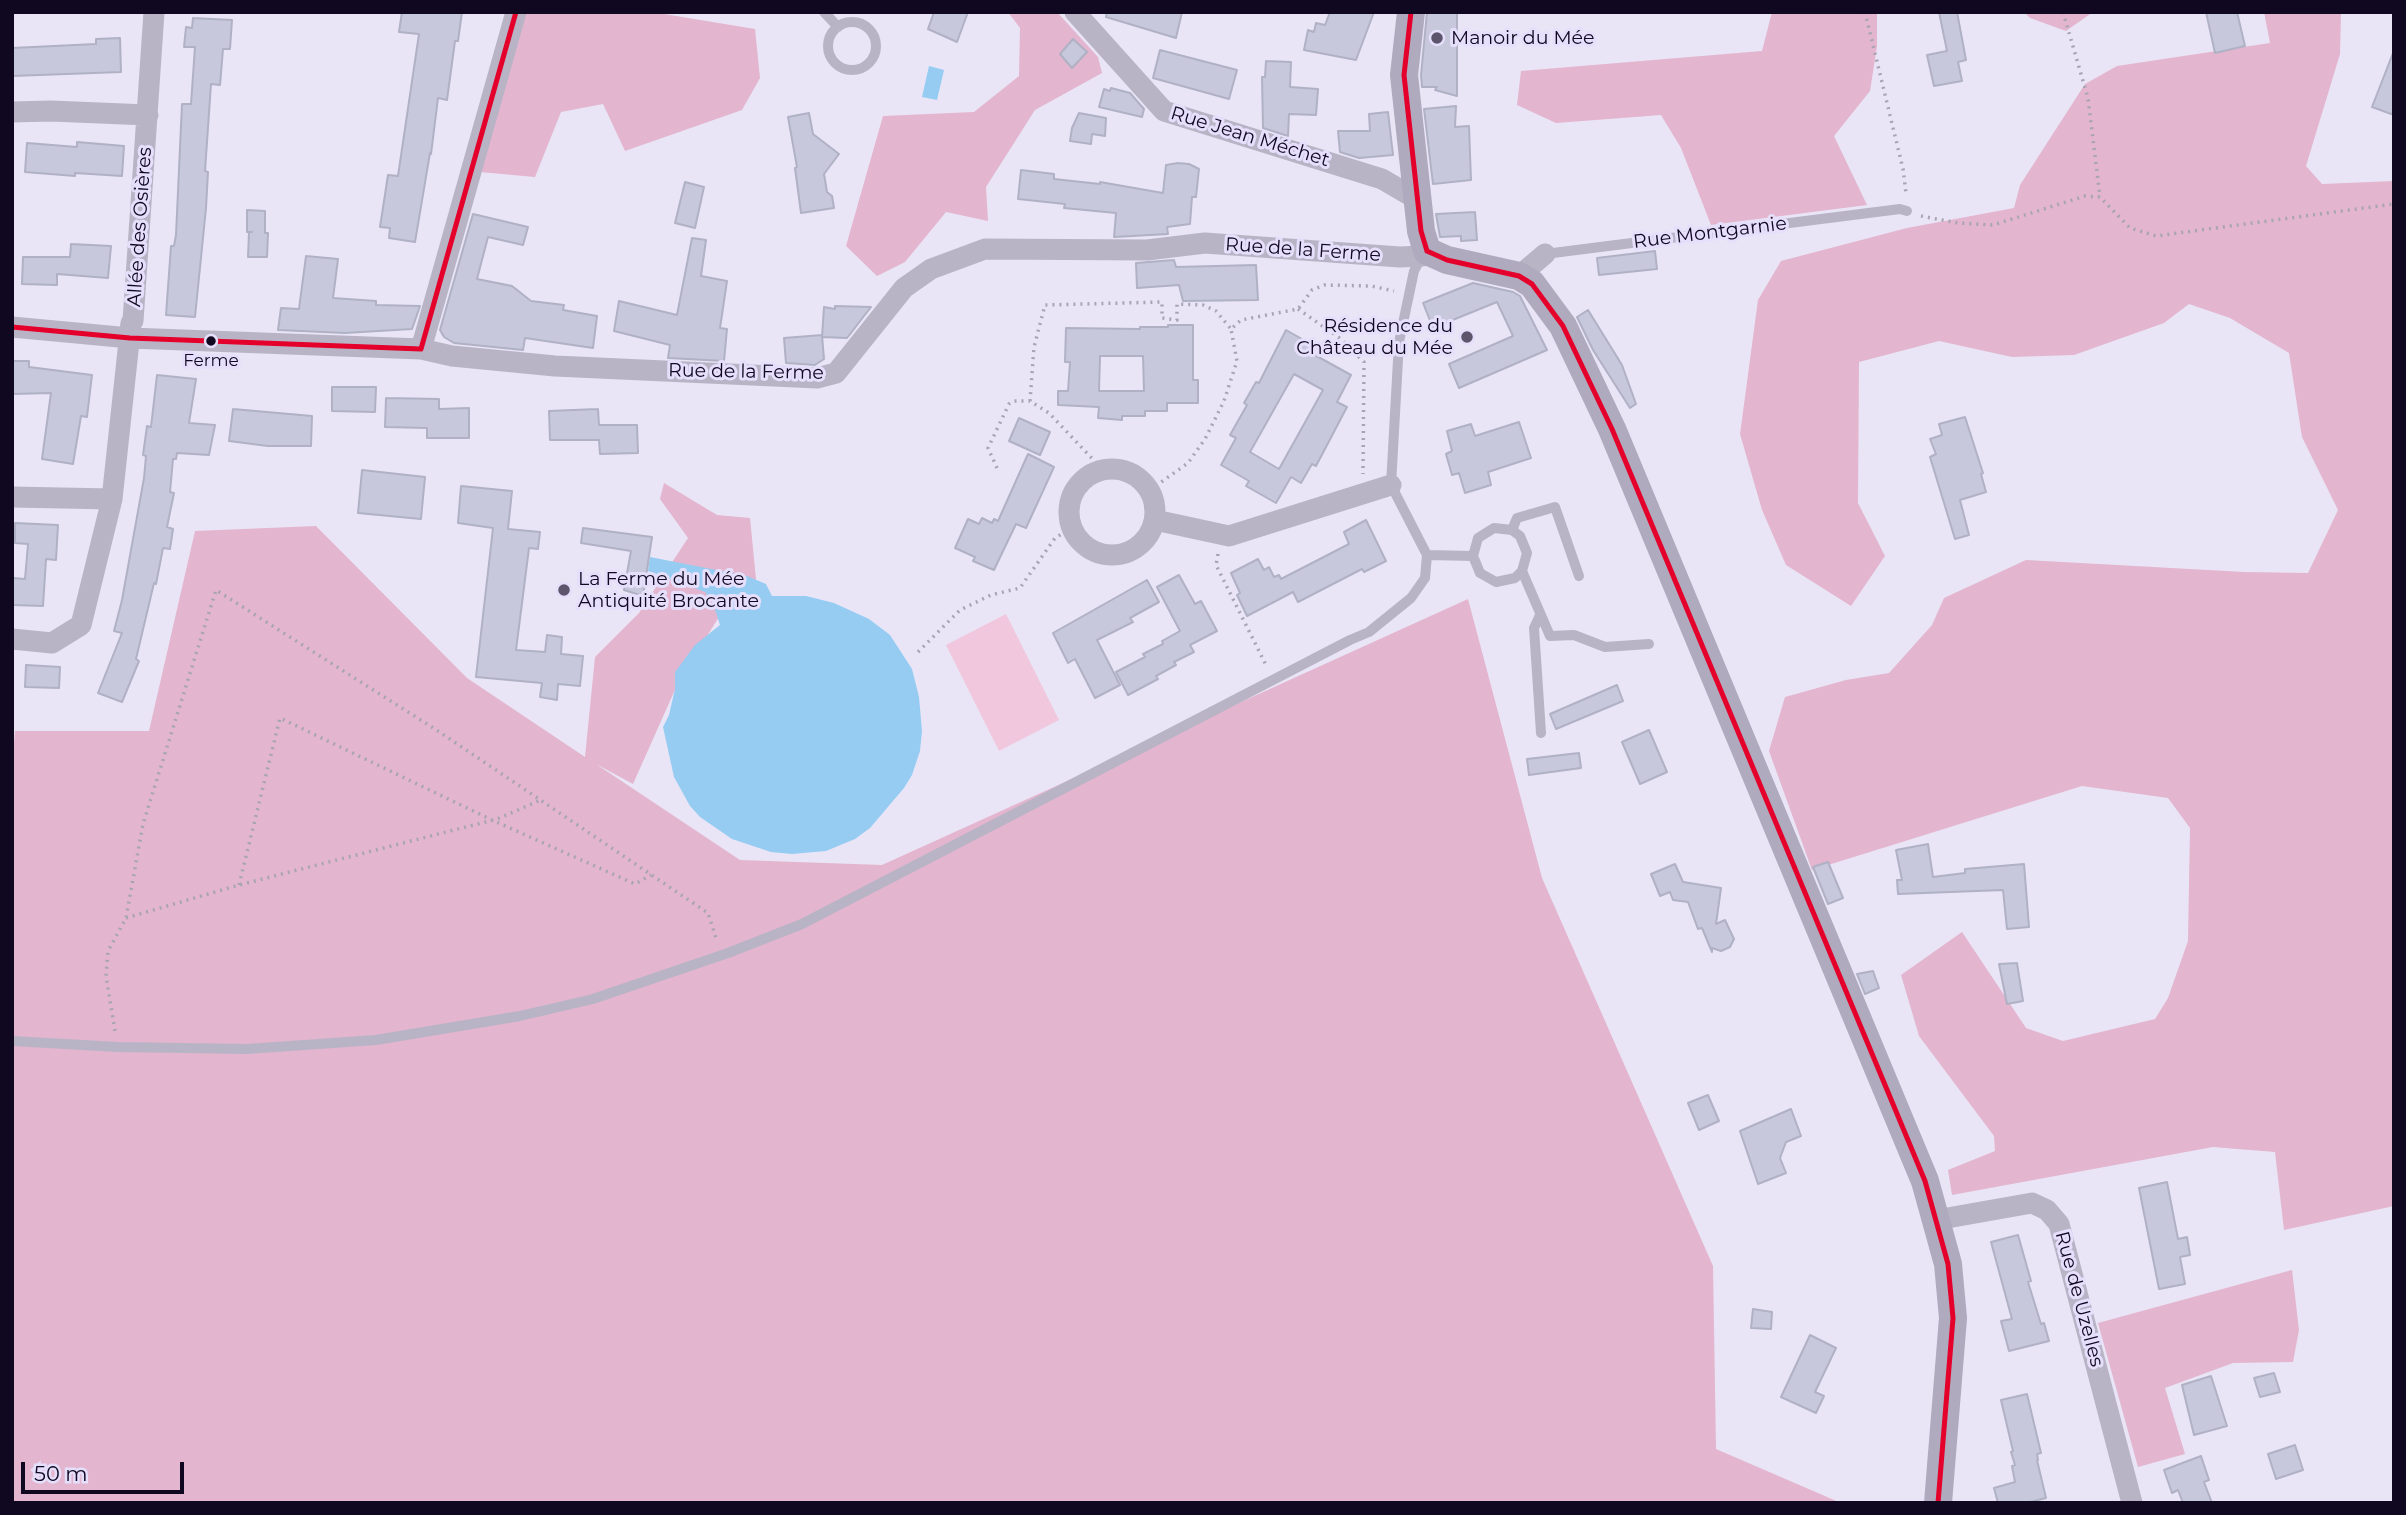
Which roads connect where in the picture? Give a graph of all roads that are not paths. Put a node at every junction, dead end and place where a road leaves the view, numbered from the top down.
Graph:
1 (154, 12) edge
2 (516, 12) edge
3 (824, 12) edge
4 (1075, 12) edge
5 (1411, 12) edge
6 (838, 27) junction
7 (12, 112) edge
8 (148, 115) junction
9 (1418, 200) junction
10 (1907, 211) road end
11 (1425, 254) junction
12 (1545, 254) joint
13 (1520, 276) junction
14 (12, 327) edge
15 (130, 338) junction
16 (421, 349) junction
17 (1391, 485) junction
18 (12, 497) edge
19 (112, 499) junction
20 (1155, 520) junction
21 (1512, 530) junction
22 (1427, 555) junction
23 (1473, 556) junction
24 (1522, 571) junction
25 (1579, 576) dead end
26 (1540, 615) junction
27 (12, 639) edge
28 (1650, 644) dead end
29 (1541, 733) dead end
30 (12, 1041) edge
31 (1936, 1220) junction
32 (1938, 1503) edge
33 (2132, 1503) edge

1 - 8 street, Allée des Osières
2 - 16 street
3 - 6 lane
4 - 9 street, Rue Jean Méchet
5 - 9 street
6 - 6 lane
7 - 8 street
8 - 15 street, Allée des Osières
9 - 11 street
10 - 12 lane, Rue Montgarnie
11 - 13 street
11 - 16 street, Rue de la Ferme
11 - 17 lane
12 - 13 street, Rue Montgarnie
13 - 31 street
14 - 15 street, Rue de la Ferme
15 - 16 street, Rue de la Ferme
15 - 19 street, Allée des Osières
17 - 20 street
17 - 22 lane
18 - 19 street
19 - 27 street, Allée des Osières
20 - 20 street
21 - 23 lane
21 - 24 lane
21 - 25 lane
22 - 23 lane
22 - 30 lane
23 - 24 lane
24 - 26 lane
26 - 28 lane
26 - 29 lane
31 - 32 street
31 - 33 street, Rue de Uzelles

